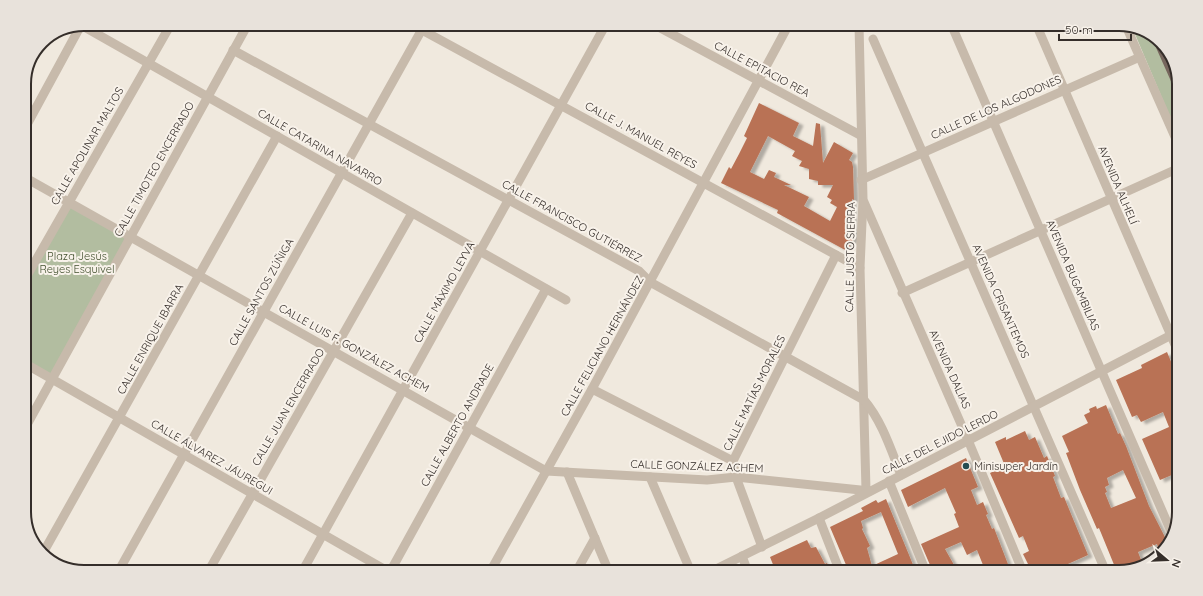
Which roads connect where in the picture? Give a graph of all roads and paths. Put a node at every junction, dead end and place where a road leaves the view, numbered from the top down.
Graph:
1 (92, 31) edge
2 (167, 31) edge
3 (244, 31) edge
4 (421, 31) edge
5 (430, 31) edge
6 (602, 31) edge
7 (665, 31) edge
8 (785, 31) edge
9 (859, 31) edge
10 (954, 31) edge
11 (1039, 31) edge
12 (77, 32) edge
13 (1129, 32) edge
14 (873, 39) dead end
15 (233, 50) junction
16 (1140, 57) junction
17 (148, 63) junction
18 (758, 81) junction
19 (1065, 90) junction
20 (208, 97) junction
21 (562, 106) junction
22 (31, 117) edge
23 (994, 122) junction
24 (369, 124) junction
25 (1172, 130) edge
26 (860, 135) junction
27 (277, 136) junction
28 (923, 152) junction
29 (1172, 171) edge
30 (341, 173) junction
31 (861, 180) junction
32 (31, 181) edge
33 (703, 183) junction
34 (1111, 198) junction
35 (863, 199) junction
36 (509, 200) junction
37 (68, 203) junction
38 (412, 213) junction
39 (1040, 230) junction
40 (130, 237) junction
41 (480, 252) junction
42 (836, 255) junction
43 (971, 262) junction
44 (31, 268) edge
45 (860, 268) junction
46 (199, 276) junction
47 (650, 282) junction
48 (546, 289) junction
49 (902, 293) junction
50 (566, 300) dead end
51 (264, 312) junction
52 (1172, 327) edge
53 (1172, 335) edge
54 (334, 351) junction
55 (785, 356) junction
56 (31, 367) edge
57 (1102, 371) junction
58 (52, 379) junction
59 (403, 389) junction
60 (592, 389) junction
61 (864, 400) junction
62 (1034, 406) junction
63 (31, 417) edge
64 (120, 418) junction
65 (470, 427) junction
66 (968, 440) junction
67 (184, 454) junction
68 (733, 461) junction
69 (546, 471) junction
70 (567, 472) junction
71 (901, 475) junction
72 (650, 477) junction
73 (736, 477) junction
74 (889, 481) junction
75 (868, 491) junction
76 (252, 494) junction
77 (818, 518) junction
78 (1169, 528) edge
79 (323, 534) junction
80 (595, 538) junction
81 (762, 547) junction
82 (46, 549) edge
83 (742, 556) junction
84 (122, 565) edge
85 (212, 565) edge
86 (306, 565) edge
87 (377, 565) edge
88 (393, 565) edge
89 (494, 565) edge
90 (580, 565) edge
91 (606, 565) edge
92 (688, 565) edge
93 (724, 565) edge
94 (745, 565) edge
95 (837, 565) edge
96 (923, 565) edge
97 (1020, 565) edge
98 (1103, 565) edge

1 - 17 street, CALLE CATARINA NAVARRO
2 - 17 street, CALLE APOLINAR MALTOS
3 - 15 street, CALLE TIMOTEO ENCERRADO
4 - 24 street, CALLE SANTOS ZÚÑIGA
5 - 21 street, CALLE J. MANUEL REYES
6 - 21 street, CALLE MÁXIMO LEYVA
7 - 18 street, CALLE EPITACIO REA
8 - 18 street, CALLE FELICIANO HERNÁNDEZ
9 - 26 street, CALLE JUSTO SIERRA
10 - 23 street, AVENIDA BUGAMBILIAS
11 - 19 street, AVENIDA ALHELÍ
12 - 22 street
13 - 16 street
14 - 28 street, AVENIDA CRISANTEMOS
15 - 20 street, CALLE TIMOTEO ENCERRADO
15 - 24 street, CALLE FRANCISCO GUTIÉRREZ
16 - 19 street, CALLE DE LOS ALGODONES
16 - 25 street
17 - 20 street, CALLE CATARINA NAVARRO
17 - 37 street, CALLE APOLINAR MALTOS
18 - 26 street, CALLE EPITACIO REA
18 - 33 street, CALLE FELICIANO HERNÁNDEZ
19 - 23 street, CALLE DE LOS ALGODONES
19 - 34 street, AVENIDA ALHELÍ
20 - 27 street, CALLE CATARINA NAVARRO
20 - 40 street, CALLE TIMOTEO ENCERRADO
21 - 33 street, CALLE J. MANUEL REYES
21 - 36 street, CALLE MÁXIMO LEYVA
23 - 28 street, CALLE DE LOS ALGODONES
23 - 39 street, AVENIDA BUGAMBILIAS
24 - 30 street, CALLE SANTOS ZÚÑIGA
24 - 36 street, CALLE FRANCISCO GUTIÉRREZ
26 - 31 street, CALLE JUSTO SIERRA
27 - 30 street, CALLE CATARINA NAVARRO
27 - 46 street, CALLE ENRIQUE IBARRA
28 - 31 street, CALLE DE LOS ALGODONES
28 - 43 street, AVENIDA CRISANTEMOS
29 - 34 street
30 - 38 street, CALLE CATARINA NAVARRO
30 - 51 street, CALLE SANTOS ZÚÑIGA
31 - 35 street, CALLE JUSTO SIERRA
32 - 37 street, CALLE LUIS F. GONZÁLEZ ACHEM
33 - 42 street, CALLE J. MANUEL REYES
33 - 47 street, CALLE FELICIANO HERNÁNDEZ
34 - 39 street
34 - 52 street, AVENIDA ALHELÍ
35 - 45 street, CALLE JUSTO SIERRA
35 - 49 street, AVENIDA DALIAS
36 - 41 street, CALLE MÁXIMO LEYVA
36 - 47 street, CALLE FRANCISCO GUTIÉRREZ
37 - 40 street, CALLE LUIS F. GONZÁLEZ ACHEM
37 - 44 street, CALLE APOLINAR MALTOS
38 - 41 street, CALLE CATARINA NAVARRO
38 - 54 street, CALLE JUAN ENCERRADO
39 - 43 street
39 - 57 street, AVENIDA BUGAMBILIAS
40 - 46 street, CALLE LUIS F. GONZÁLEZ ACHEM
40 - 58 street, CALLE TIMOTEO ENCERRADO
41 - 48 street, CALLE CATARINA NAVARRO
41 - 59 street, CALLE MÁXIMO LEYVA
42 - 45 street, CALLE J. MANUEL REYES
42 - 55 street, CALLE MATÍAS MORALES
43 - 49 street
43 - 62 street, AVENIDA CRISANTEMOS
45 - 61 street, CALLE JUSTO SIERRA
46 - 51 street, CALLE LUIS F. GONZÁLEZ ACHEM
46 - 64 street, CALLE ENRIQUE IBARRA
47 - 55 street, CALLE FRANCISCO GUTIÉRREZ
47 - 60 street, CALLE FELICIANO HERNÁNDEZ
48 - 50 street, CALLE CATARINA NAVARRO
48 - 65 street, CALLE ALBERTO ANDRADE
49 - 66 street, AVENIDA DALIAS
51 - 54 street, CALLE LUIS F. GONZÁLEZ ACHEM
51 - 67 street, CALLE SANTOS ZÚÑIGA
53 - 57 street, CALLE DEL EJIDO LERDO
54 - 59 street, CALLE LUIS F. GONZÁLEZ ACHEM
54 - 76 street, CALLE JUAN ENCERRADO
55 - 61 street, CALLE FRANCISCO GUTIÉRREZ
55 - 68 street, CALLE MATÍAS MORALES
56 - 58 street, CALLE ÁLVAREZ JÁUREGUI
57 - 62 street, CALLE DEL EJIDO LERDO
57 - 78 street, AVENIDA BUGAMBILIAS
58 - 63 street, CALLE TIMOTEO ENCERRADO
58 - 64 street, CALLE ÁLVAREZ JÁUREGUI
59 - 65 street, CALLE LUIS F. GONZÁLEZ ACHEM
59 - 79 street, CALLE MÁXIMO LEYVA
60 - 68 street
60 - 69 street, CALLE FELICIANO HERNÁNDEZ
61 - 71 street, CALLE FRANCISCO GUTIÉRREZ
61 - 75 street, CALLE JUSTO SIERRA
62 - 66 street, CALLE DEL EJIDO LERDO
62 - 98 street, AVENIDA CRISANTEMOS
64 - 67 street, CALLE ÁLVAREZ JÁUREGUI
64 - 82 street, CALLE ENRIQUE IBARRA
65 - 69 street, CALLE LUIS F. GONZÁLEZ ACHEM
65 - 88 street, CALLE ALBERTO ANDRADE
66 - 71 street, CALLE DEL EJIDO LERDO
66 - 97 street, AVENIDA DALIAS
67 - 76 street, CALLE ÁLVAREZ JÁUREGUI
67 - 84 street, CALLE SANTOS ZÚÑIGA
68 - 73 street, CALLE MATÍAS MORALES
69 - 70 street, CALLE GONZÁLEZ ACHEM
69 - 89 street, CALLE FELICIANO HERNÁNDEZ
70 - 72 street, CALLE GONZÁLEZ ACHEM
70 - 80 street
71 - 74 street, CALLE DEL EJIDO LERDO
72 - 73 street, CALLE GONZÁLEZ ACHEM
72 - 92 street
73 - 75 street, CALLE GONZÁLEZ ACHEM
73 - 81 street, CALLE MATÍAS MORALES
74 - 75 street, CALLE DEL EJIDO LERDO
74 - 96 street
75 - 77 street, CALLE DEL EJIDO LERDO
76 - 79 street, CALLE ÁLVAREZ JÁUREGUI
76 - 85 street, CALLE JUAN ENCERRADO
77 - 81 street, CALLE DEL EJIDO LERDO
77 - 95 street
79 - 86 street, CALLE MÁXIMO LEYVA
79 - 87 street, CALLE ÁLVAREZ JÁUREGUI
80 - 90 street
80 - 91 street
81 - 83 street, CALLE DEL EJIDO LERDO
83 - 93 street, CALLE DEL EJIDO LERDO
83 - 94 street

